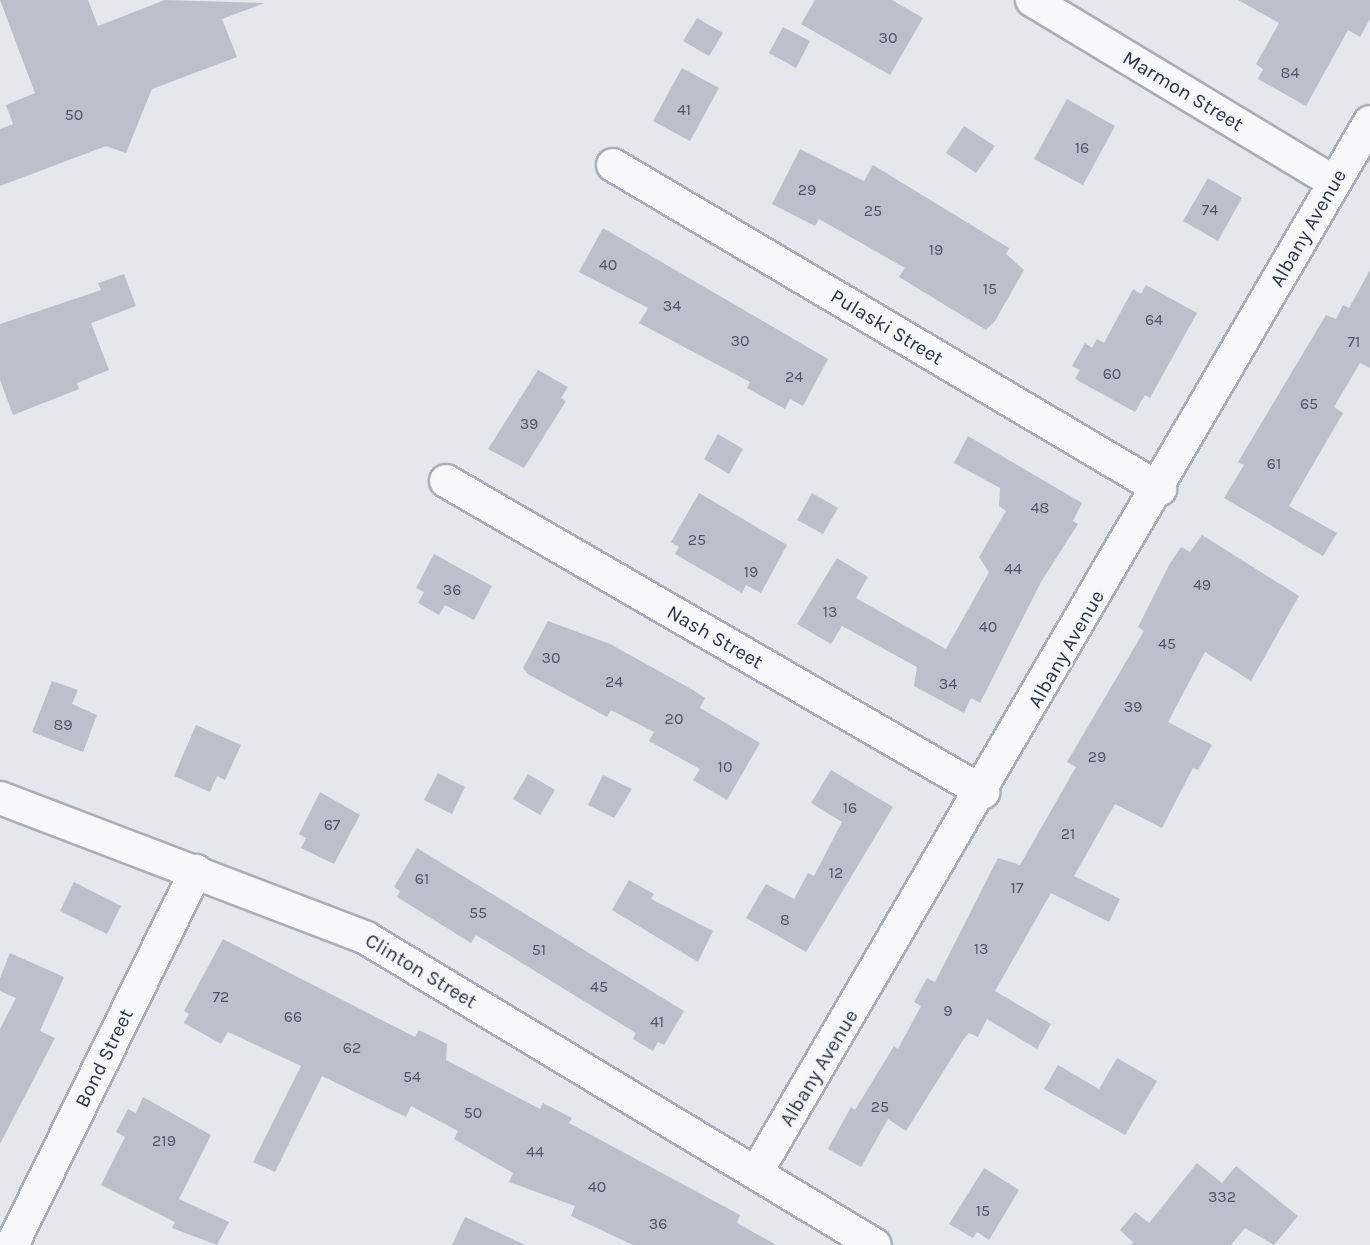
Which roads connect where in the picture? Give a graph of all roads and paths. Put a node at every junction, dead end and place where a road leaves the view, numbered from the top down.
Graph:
1 (1032, 0) edge
2 (1370, 122) edge
3 (613, 165) dead end
4 (1334, 182) junction
5 (446, 481) dead end
6 (1160, 489) junction
7 (983, 792) junction
8 (0, 798) edge
9 (196, 871) junction
10 (756, 1173) junction
11 (812, 1207) junction
12 (12, 1245) edge
13 (852, 1245) edge
14 (875, 1245) edge

1 - 4 street, Marmon Street
2 - 4 street, Albany Avenue
3 - 6 street, Pulaski Street
4 - 6 street, Albany Avenue
5 - 7 street, Nash Street
6 - 7 street, Albany Avenue
7 - 10 street, Albany Avenue
8 - 9 street, Clinton Street
9 - 10 street, Clinton Street
9 - 12 street, Bond Street
10 - 11 street, Clinton Street
11 - 13 street, Clinton Street
11 - 14 street, Clinton Street

